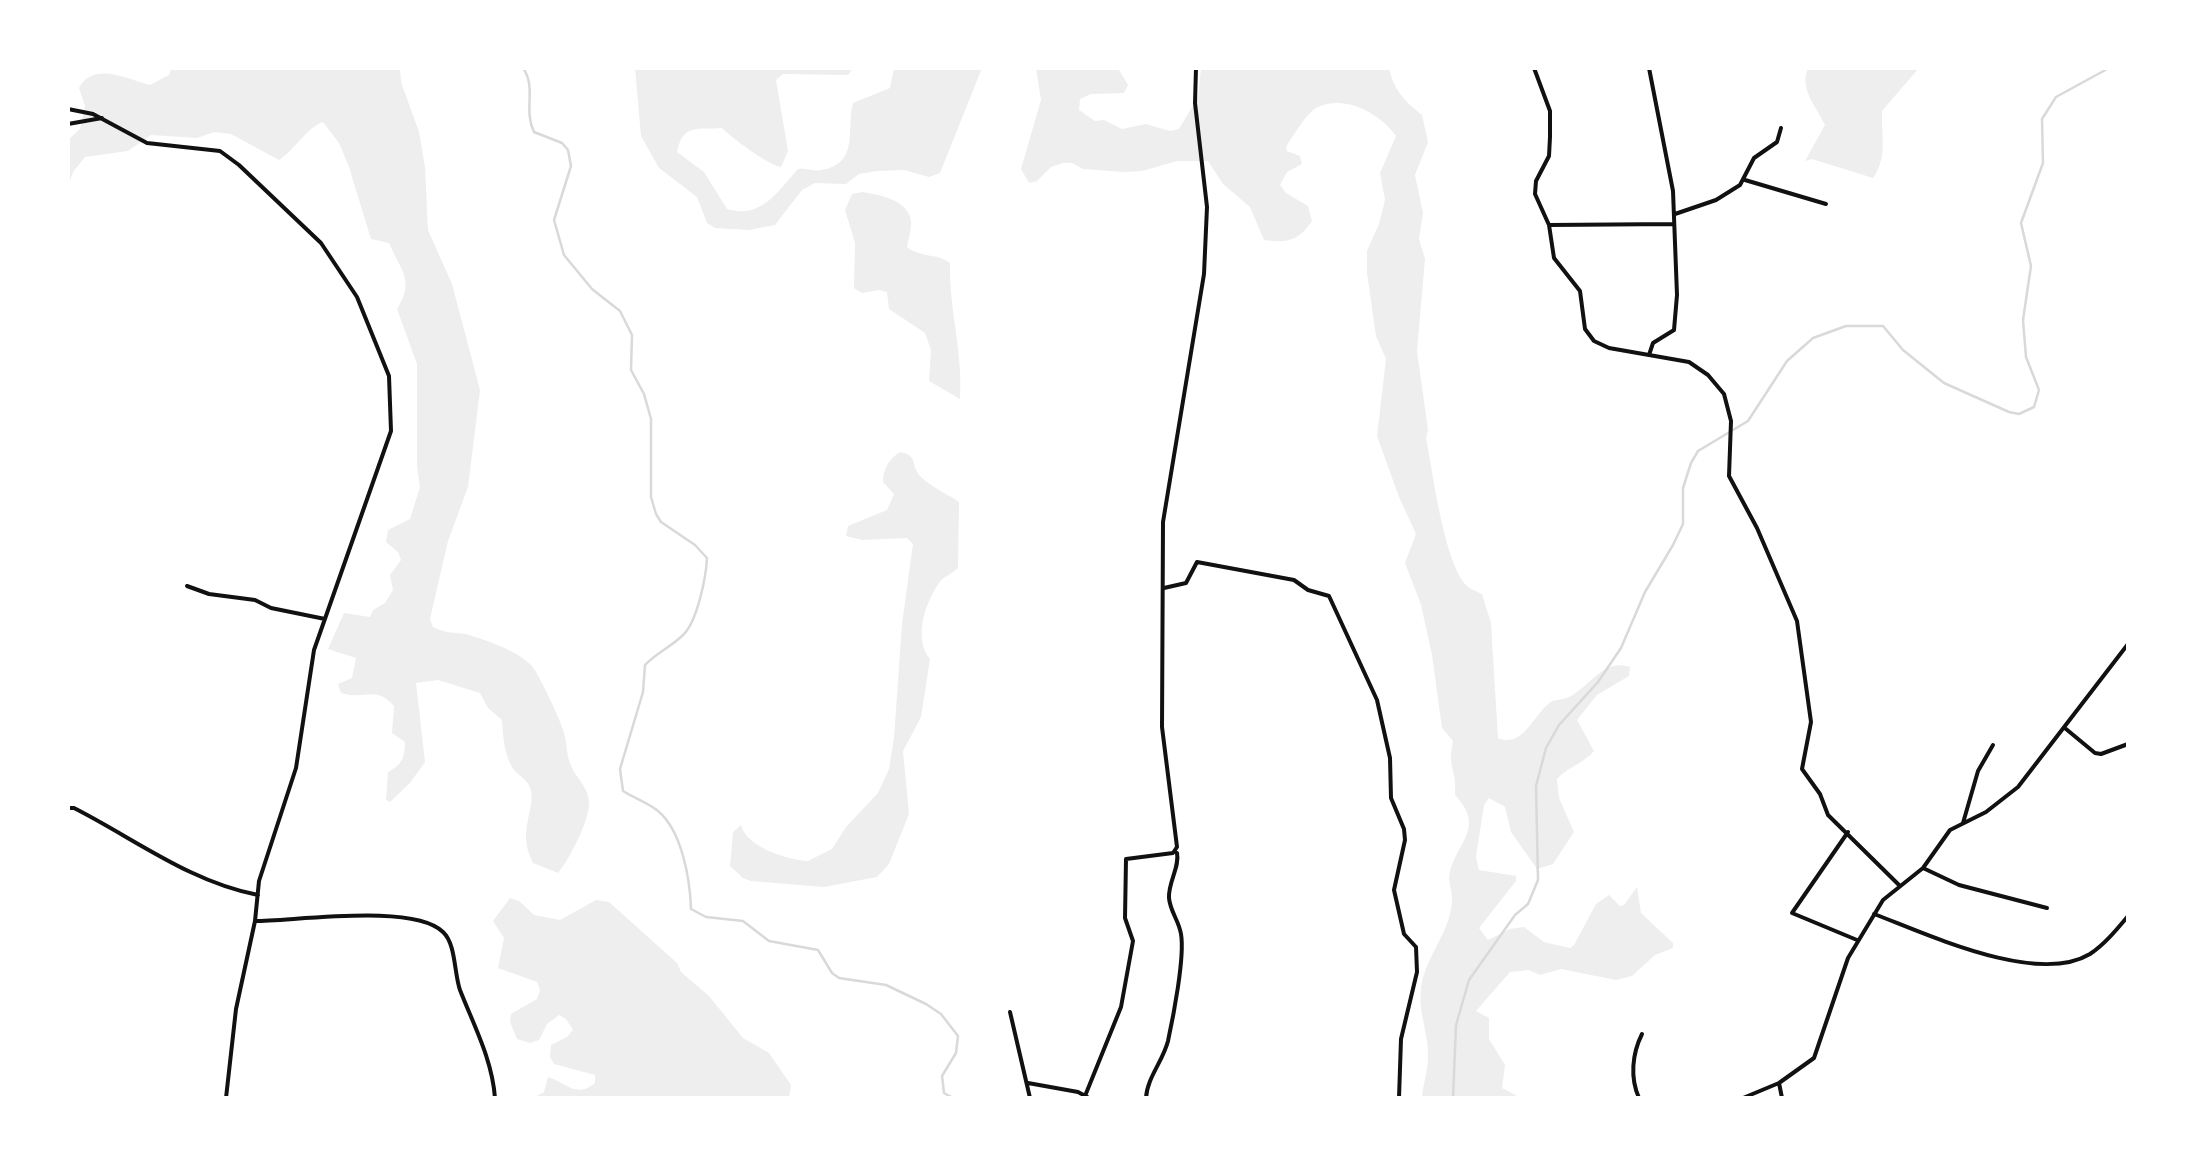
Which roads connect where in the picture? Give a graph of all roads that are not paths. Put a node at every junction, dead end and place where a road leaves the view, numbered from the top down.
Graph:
1 (1196, 68) edge
2 (1534, 68) edge
3 (1650, 68) edge
4 (68, 109) edge
5 (102, 118) junction
6 (68, 124) edge
7 (1781, 128) dead end
8 (1744, 180) junction
9 (1826, 204) dead end
10 (1675, 214) junction
11 (1676, 224) junction
12 (1548, 225) junction
13 (1648, 355) junction
14 (188, 586) dead end
15 (1164, 588) junction
16 (325, 619) junction
17 (2128, 644) edge
18 (2066, 729) junction
19 (2128, 744) edge
20 (1992, 746) dead end
21 (68, 808) edge
22 (1963, 823) junction
23 (1848, 832) junction
24 (1175, 852) junction
25 (1924, 868) junction
26 (1899, 886) junction
27 (258, 894) junction
28 (2047, 908) dead end
29 (1874, 914) junction
30 (2128, 916) edge
31 (254, 921) junction
32 (1857, 940) junction
33 (1010, 1012) dead end
34 (1642, 1034) dead end
35 (1028, 1083) junction
36 (1779, 1083) junction
37 (1087, 1097) edge
38 (226, 1098) edge
39 (495, 1098) edge
40 (1030, 1098) edge
41 (1146, 1098) edge
42 (1400, 1098) edge
43 (1639, 1098) edge
44 (1743, 1098) edge
45 (1782, 1098) edge

1 - 15 street
2 - 12 street
3 - 10 street
4 - 5 street
5 - 6 street
5 - 16 street
7 - 8 street
8 - 9 street
8 - 10 street
10 - 11 street
11 - 12 street
11 - 13 street
12 - 13 street
13 - 23 street
14 - 16 street
15 - 24 street
15 - 42 street
16 - 27 street
17 - 18 street
18 - 19 street
18 - 22 street
20 - 22 street
21 - 27 street
22 - 25 street
23 - 26 street
23 - 32 street
24 - 37 street
24 - 41 street
25 - 26 street
25 - 28 street
26 - 29 street
27 - 31 street
29 - 30 street
29 - 32 street
31 - 38 street
31 - 39 street
32 - 36 street
33 - 35 street
34 - 43 street
35 - 37 street
35 - 40 street
36 - 44 street
36 - 45 street

